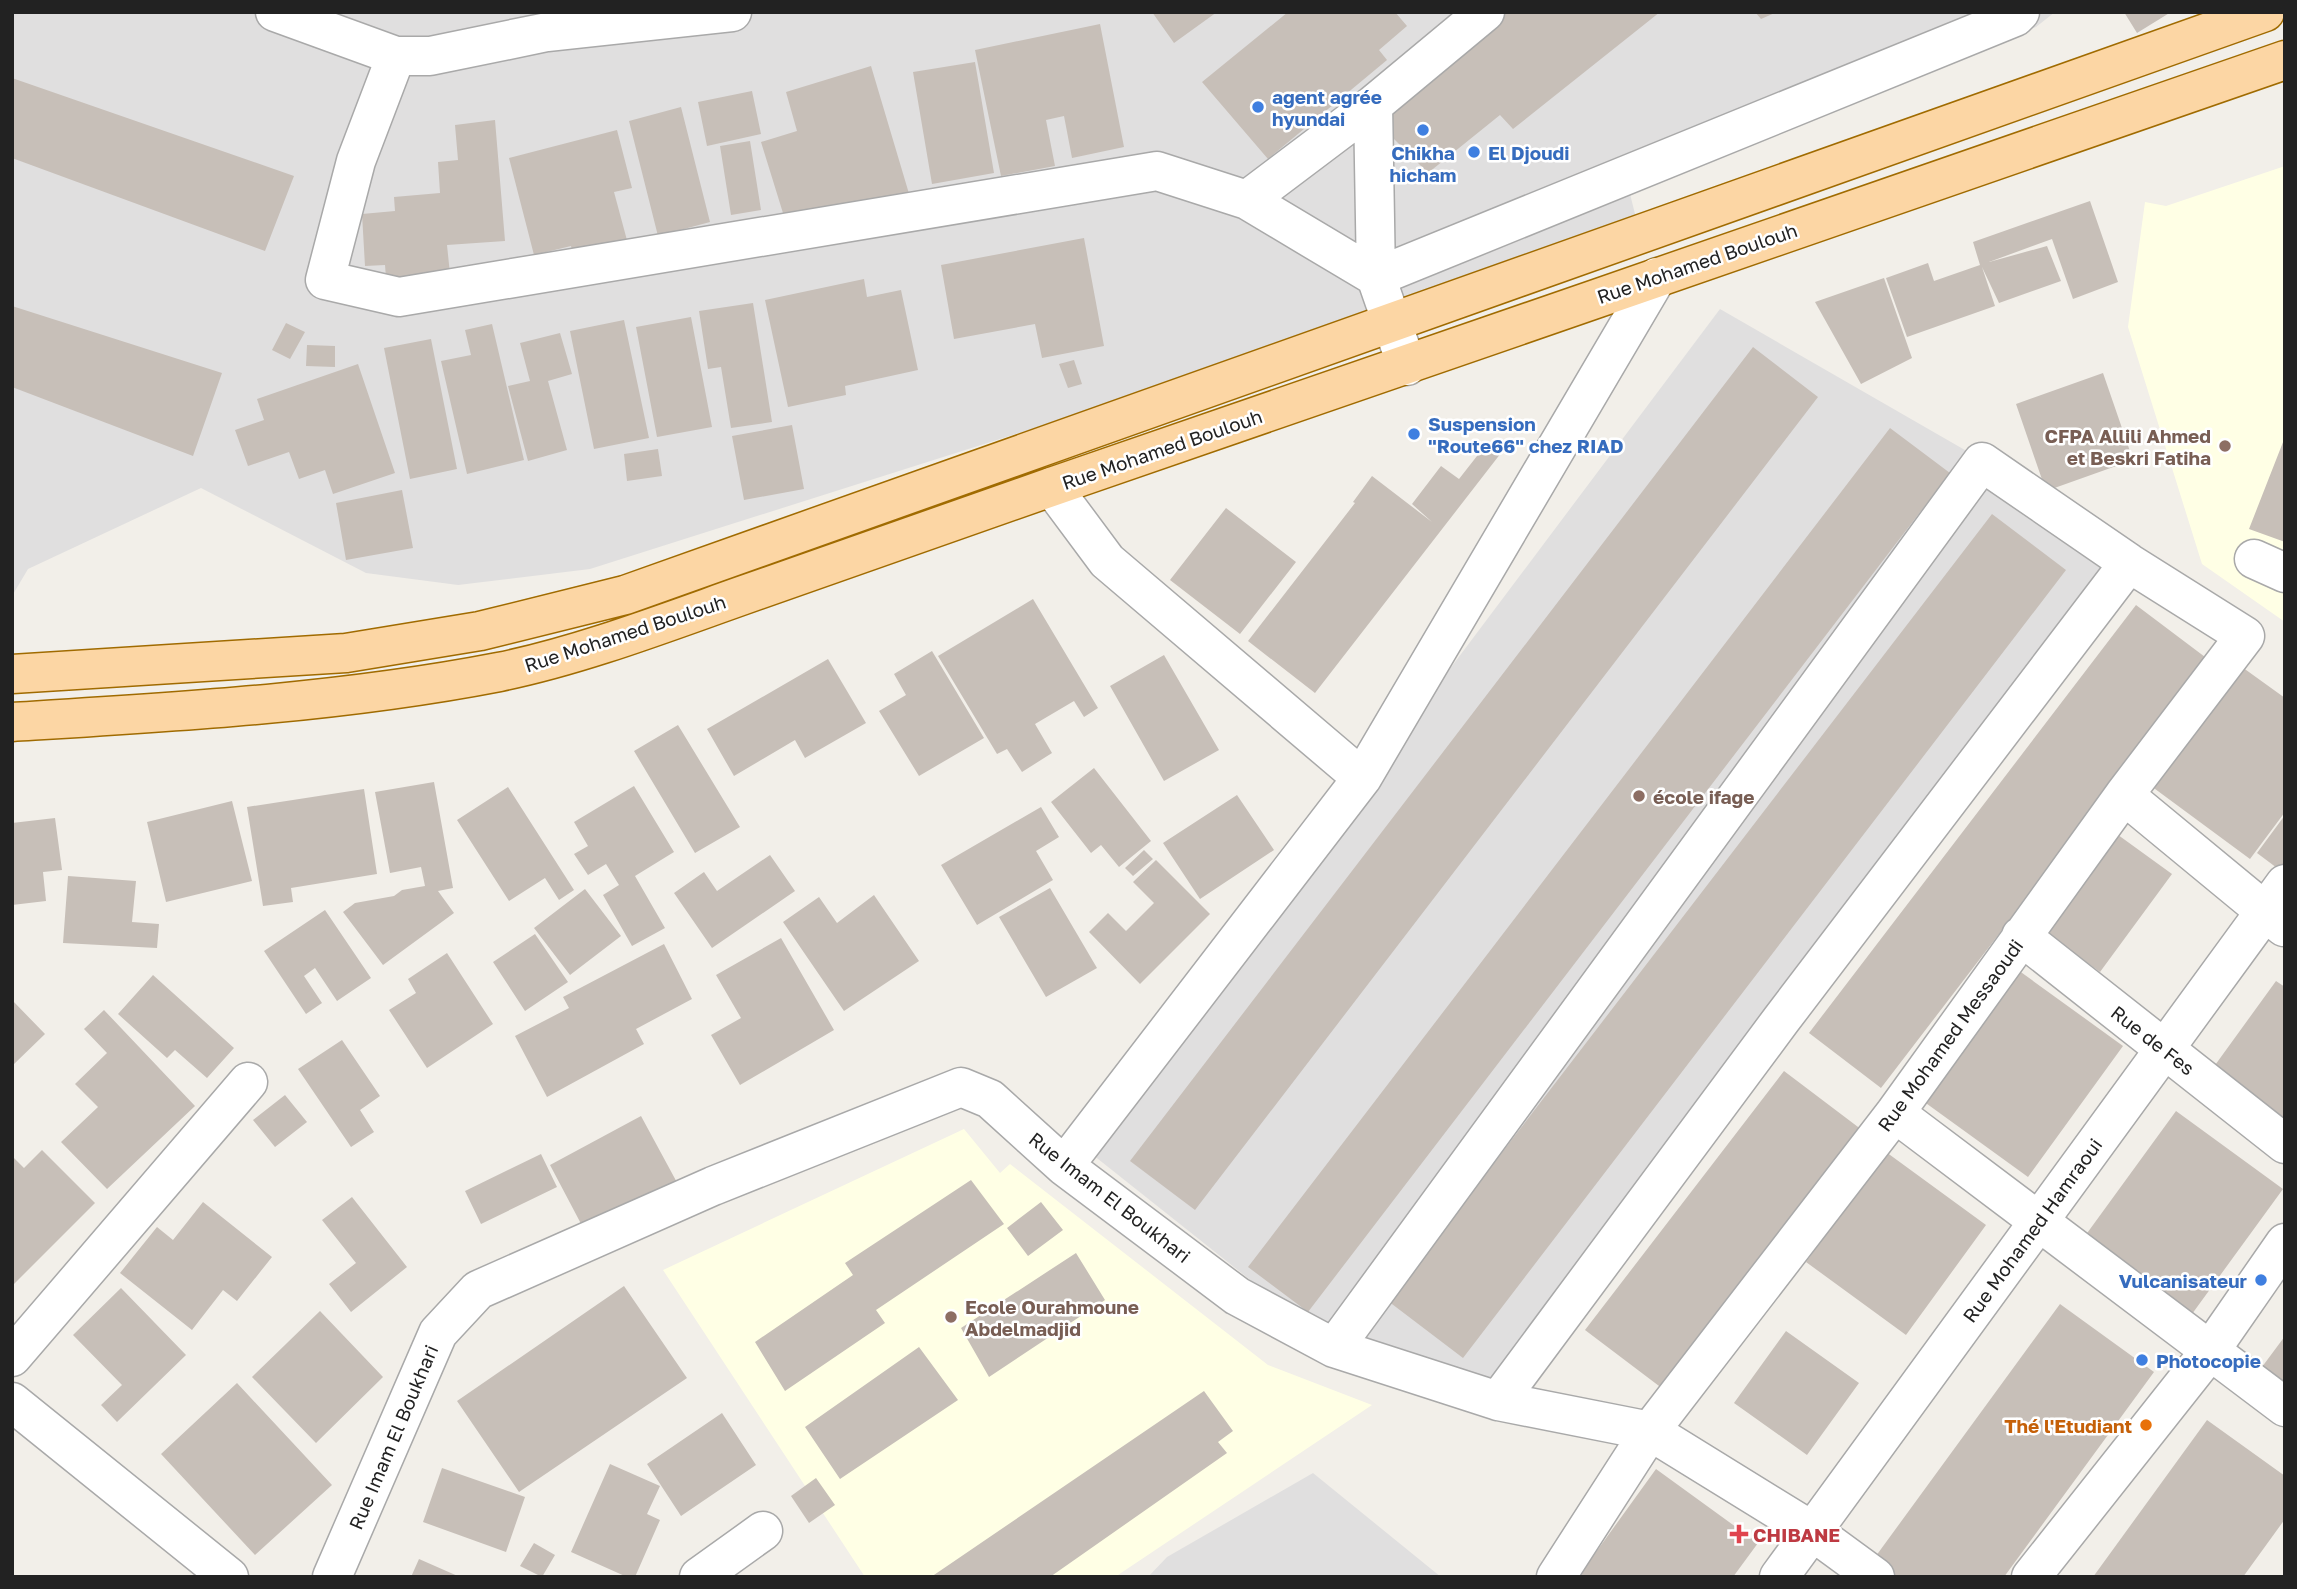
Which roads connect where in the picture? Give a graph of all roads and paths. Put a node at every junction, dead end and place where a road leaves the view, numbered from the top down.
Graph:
1 (275, 12) edge
2 (733, 12) edge
3 (1485, 12) edge
4 (2020, 12) edge
5 (2265, 12) edge
6 (396, 56) junction
7 (2285, 60) edge
8 (1373, 105) junction
9 (1247, 200) junction
10 (1657, 277) junction
11 (1376, 278) junction
12 (1392, 323) junction
13 (1407, 366) junction
14 (1052, 487) junction
15 (2129, 563) junction
16 (12, 674) edge
17 (12, 722) edge
18 (1362, 778) junction
19 (2124, 795) junction
20 (2278, 908) edge
21 (2021, 936) junction
22 (2163, 1049) junction
23 (248, 1082) dead end
24 (1895, 1113) junction
25 (2285, 1144) edge
26 (1064, 1166) junction
27 (2038, 1222) junction
28 (2285, 1243) edge
29 (1334, 1348) junction
30 (2210, 1352) junction
31 (12, 1357) edge
32 (12, 1402) edge
33 (1498, 1402) junction
34 (2285, 1408) edge
35 (1650, 1430) junction
36 (763, 1531) dead end
37 (1812, 1531) junction
38 (229, 1577) edge
39 (332, 1577) edge
40 (699, 1577) edge
41 (1556, 1577) edge
42 (1779, 1577) edge
43 (1875, 1577) edge
44 (2031, 1577) edge

1 - 6 street
2 - 6 street
3 - 8 street
4 - 11 street
5 - 12 main road
6 - 9 street
7 - 10 main road, Rue Mohamed Boulouh
8 - 9 street
8 - 11 street
9 - 11 street
10 - 13 main road, Rue Mohamed Boulouh
10 - 18 street
11 - 12 street
12 - 13 street
12 - 16 main road
13 - 14 main road, Rue Mohamed Boulouh
14 - 17 main road, Rue Mohamed Boulouh
14 - 18 street
15 - 19 street, Rue Mohamed Messaoudi
15 - 29 street
15 - 33 street
18 - 26 street
19 - 20 street
19 - 21 street, Rue Mohamed Messaoudi
20 - 22 street, Rue Mohamed Hamraoui
21 - 22 street, Rue de Fes
21 - 24 street, Rue Mohamed Messaoudi
22 - 25 street, Rue de Fes
22 - 27 street, Rue Mohamed Hamraoui
23 - 31 street
24 - 27 street
24 - 35 street, Rue Mohamed Messaoudi
26 - 29 street, Rue Imam El Boukhari
26 - 39 street, Rue Imam El Boukhari
27 - 30 street
27 - 37 street, Rue Mohamed Hamraoui
28 - 30 street
29 - 33 street, Rue Imam El Boukhari
30 - 34 street
30 - 44 street
32 - 38 street
33 - 35 street, Rue Imam El Boukhari
35 - 37 street, Rue Imam El Boukhari
35 - 41 street, Rue Mohamed Messaoudi
36 - 40 street
37 - 42 street, Rue Mohamed Hamraoui
37 - 43 street, Rue Imam El Boukhari

